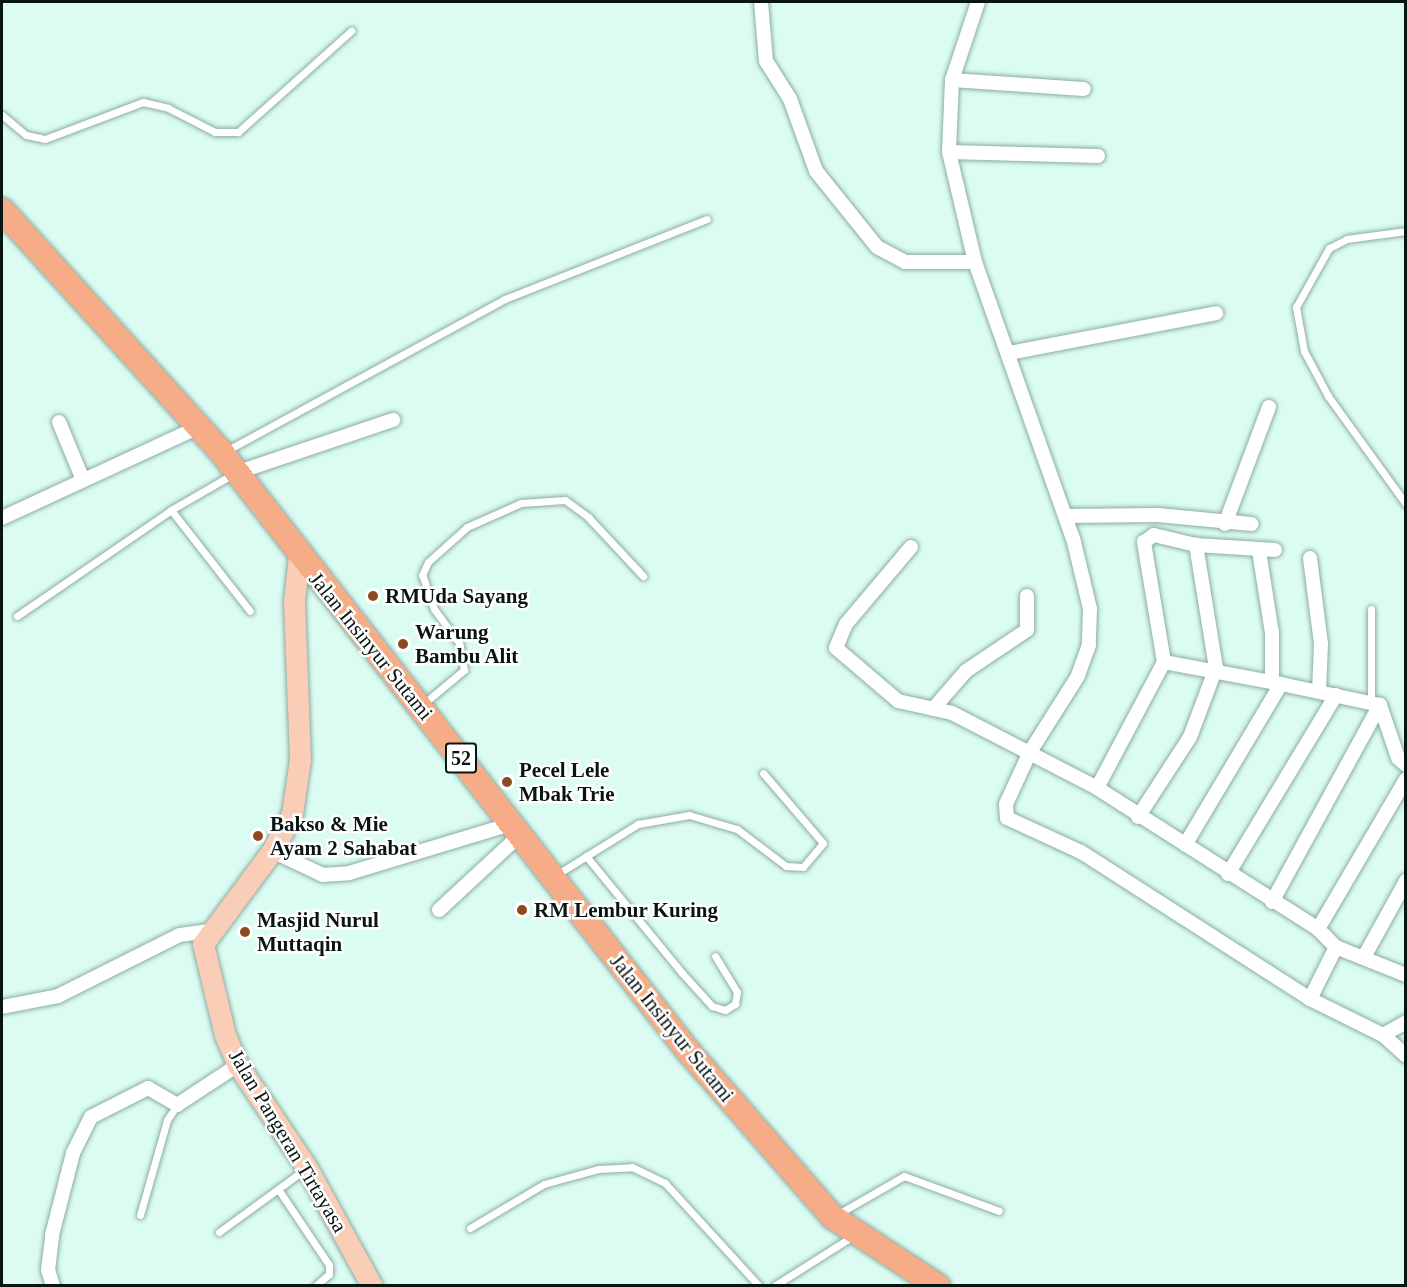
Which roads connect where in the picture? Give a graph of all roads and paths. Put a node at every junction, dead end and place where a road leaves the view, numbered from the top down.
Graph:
1 (761, 2) edge
2 (978, 2) edge
3 (351, 31) dead end
4 (952, 80) junction
5 (1084, 89) dead end
6 (2, 114) edge
7 (949, 152) junction
8 (1098, 156) dead end
9 (2, 210) edge
10 (707, 219) dead end
11 (1406, 231) edge
12 (975, 262) junction
13 (1216, 313) dead end
14 (1009, 353) junction
15 (1269, 407) dead end
16 (393, 420) dead end
17 (59, 422) dead end
18 (199, 427) junction
19 (222, 453) junction
20 (236, 472) junction
21 (83, 480) junction
22 (1406, 504) edge
23 (171, 510) junction
24 (1065, 516) junction
25 (2, 518) edge
26 (1225, 524) junction
27 (1252, 524) dead end
28 (1196, 545) junction
29 (911, 547) dead end
30 (1275, 550) dead end
31 (1259, 551) junction
32 (298, 555) junction
33 (1310, 558) dead end
34 (644, 576) dead end
35 (1027, 596) dead end
36 (1371, 609) dead end
37 (250, 611) dead end
38 (17, 615) dead end
39 (1164, 662) junction
40 (1216, 668) junction
41 (1277, 683) junction
42 (1320, 691) junction
43 (1336, 695) junction
44 (1376, 702) junction
45 (420, 706) junction
46 (933, 709) junction
47 (1030, 752) junction
48 (1406, 765) edge
49 (763, 774) dead end
50 (1406, 779) edge
51 (1097, 788) junction
52 (1138, 817) junction
53 (515, 830) junction
54 (1185, 844) junction
55 (272, 851) junction
56 (586, 856) junction
57 (1228, 874) junction
58 (552, 878) junction
59 (1406, 881) edge
60 (1272, 902) junction
61 (439, 910) dead end
62 (1318, 929) junction
63 (210, 931) junction
64 (1336, 947) junction
65 (715, 956) dead end
66 (1364, 957) junction
67 (1406, 975) edge
68 (1310, 999) junction
69 (2, 1007) edge
70 (1406, 1022) edge
71 (1383, 1035) junction
72 (1406, 1056) edge
73 (238, 1065) junction
74 (177, 1105) junction
75 (307, 1168) junction
76 (278, 1189) junction
77 (999, 1211) dead end
78 (141, 1215) dead end
79 (833, 1217) junction
80 (470, 1228) dead end
81 (219, 1232) dead end
82 (855, 1234) junction
83 (53, 1286) edge
84 (315, 1286) edge
85 (372, 1286) edge
86 (759, 1286) edge
87 (774, 1286) edge
88 (938, 1286) edge

1 - 12 street
2 - 4 street
3 - 6 lane
4 - 5 street
4 - 7 street
7 - 8 street
7 - 12 street
9 - 18 highway, Jalan Insinyur Sutami / 52
10 - 19 lane
11 - 22 lane
12 - 14 street
13 - 14 street
14 - 24 street
15 - 26 street
16 - 20 street
17 - 21 street
18 - 19 highway, Jalan Insinyur Sutami / 52
18 - 21 street
19 - 20 highway, Jalan Insinyur Sutami / 52
20 - 23 lane
20 - 32 highway, Jalan Insinyur Sutami / 52
21 - 25 street
23 - 37 lane
23 - 38 lane
24 - 26 street
24 - 47 street
26 - 27 street
28 - 31 street
28 - 39 street
28 - 40 street
29 - 46 street
30 - 31 street
31 - 41 street
32 - 45 highway, Jalan Insinyur Sutami / 52
32 - 55 main road, Jalan Pangeran Tirtayasa
33 - 42 street
34 - 45 lane
35 - 46 street
36 - 44 lane
39 - 40 street
39 - 51 street
40 - 41 street
40 - 52 street
41 - 42 street
41 - 54 street
42 - 43 street
43 - 44 street
43 - 57 street
44 - 48 street
44 - 60 street
45 - 53 highway, Jalan Insinyur Sutami / 52
46 - 47 street
47 - 51 street
47 - 68 street
49 - 56 lane
50 - 62 street
51 - 52 street
52 - 54 street
53 - 55 street
53 - 58 highway, Jalan Insinyur Sutami / 52
53 - 61 street
54 - 57 street
55 - 63 main road, Jalan Pangeran Tirtayasa
56 - 58 lane
56 - 65 lane
57 - 60 street
58 - 79 highway, Jalan Insinyur Sutami / 52
59 - 66 street
60 - 62 street
62 - 64 street
63 - 69 street
63 - 73 main road, Jalan Pangeran Tirtayasa
64 - 66 street
64 - 68 street
66 - 67 street
68 - 71 street
70 - 71 street
71 - 72 street
73 - 74 street
73 - 75 main road, Jalan Pangeran Tirtayasa
74 - 78 lane
74 - 83 street
75 - 76 lane
75 - 85 main road, Jalan Pangeran Tirtayasa
76 - 81 lane
76 - 84 lane
77 - 79 lane
79 - 82 highway, Jalan Insinyur Sutami / 52
80 - 86 lane
82 - 87 lane
82 - 88 highway, Jalan Insinyur Sutami / 52

